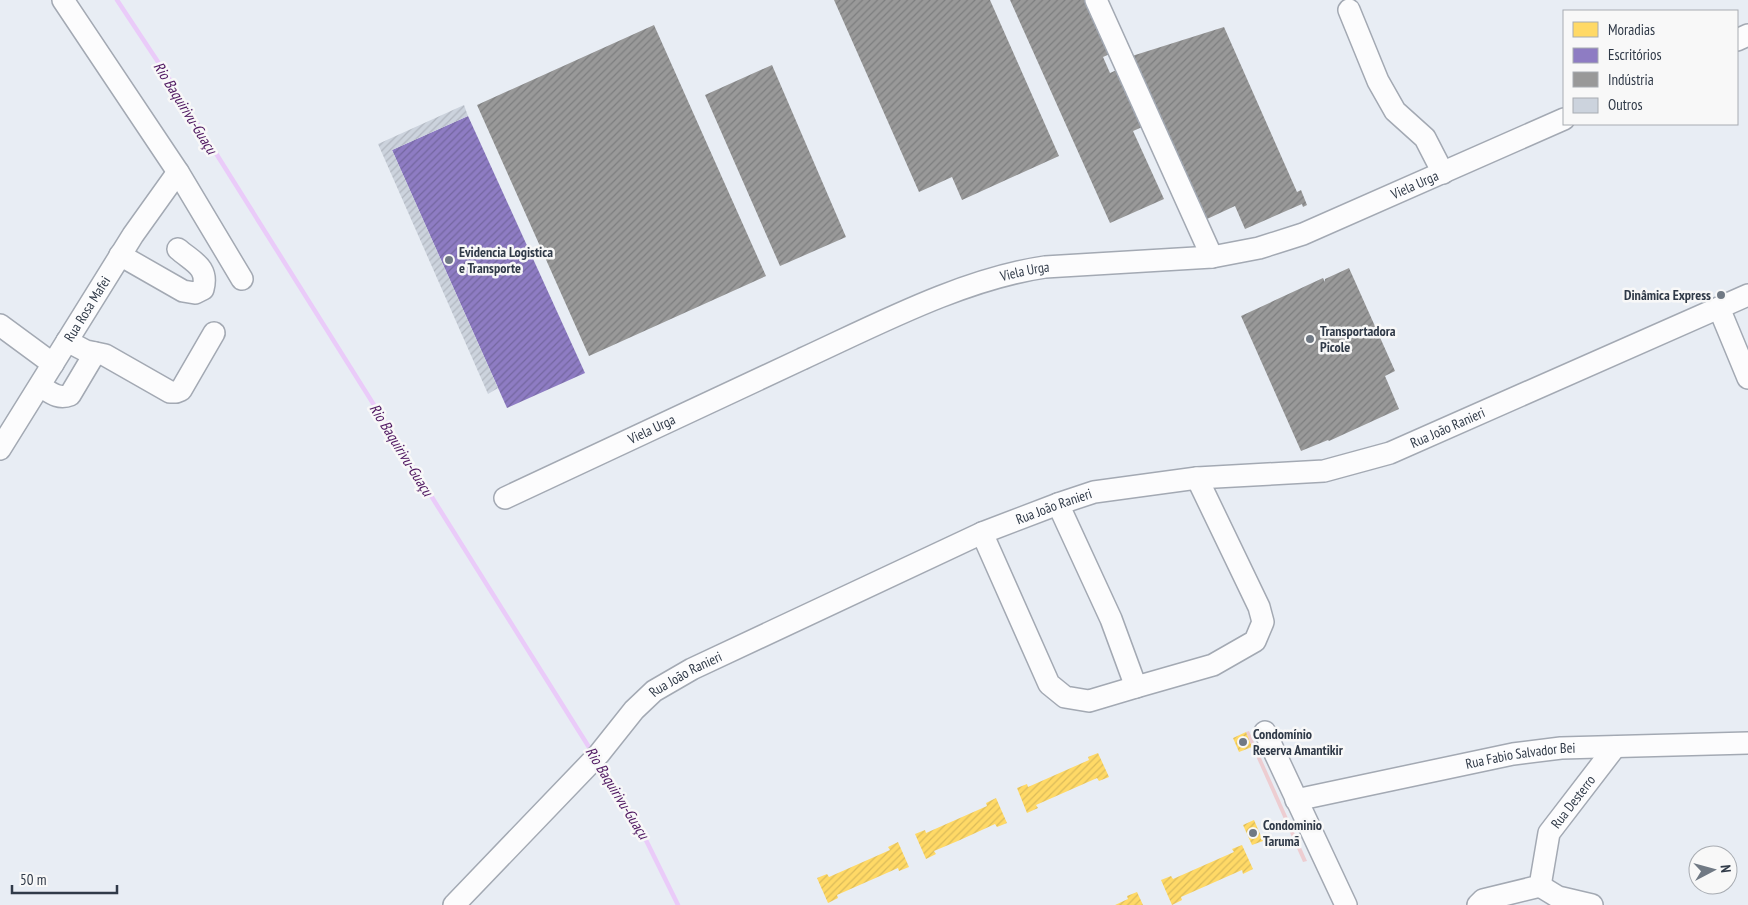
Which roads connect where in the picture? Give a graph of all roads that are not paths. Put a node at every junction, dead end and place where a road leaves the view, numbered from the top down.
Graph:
1 (63, 0) edge
2 (1096, 0) edge
3 (1349, 10) dead end
4 (1563, 119) edge
5 (178, 172) junction
6 (1443, 173) junction
7 (178, 249) dead end
8 (120, 256) junction
9 (1212, 257) junction
10 (242, 279) dead end
11 (1748, 295) edge
12 (1719, 308) junction
13 (0, 325) edge
14 (214, 333) dead end
15 (67, 341) junction
16 (95, 353) junction
17 (53, 364) junction
18 (1748, 378) edge
19 (40, 386) junction
20 (0, 449) edge
21 (1197, 478) junction
22 (505, 498) dead end
23 (1058, 504) junction
24 (982, 533) junction
25 (1136, 687) junction
26 (1265, 732) dead end
27 (1748, 743) edge
28 (1615, 746) junction
29 (1296, 800) junction
30 (1540, 886) junction
31 (454, 905) edge
32 (1346, 905) edge
33 (1478, 905) edge
34 (1592, 905) edge

1 - 5 street
2 - 9 street
3 - 6 street
4 - 6 street, Viela Urga
5 - 8 street, Rua Rosa Mafei
5 - 10 street
6 - 9 street, Viela Urga
7 - 8 street
8 - 15 street, Rua Rosa Mafei
9 - 22 street, Viela Urga
11 - 12 street, Rua João Ranieri
12 - 18 street
12 - 21 street, Rua João Ranieri
13 - 17 street
14 - 16 street
15 - 16 street
15 - 17 street, Rua Rosa Mafei
16 - 19 street
17 - 19 street, Rua Rosa Mafei
19 - 20 street, Rua Rosa Mafei
21 - 23 street, Rua João Ranieri
21 - 25 street
23 - 24 street, Rua João Ranieri
23 - 25 street
24 - 25 street
24 - 31 street, Rua João Ranieri
26 - 29 street
27 - 28 street, Rua Fabio Salvador Bei
28 - 29 street, Rua Fabio Salvador Bei
28 - 30 street, Rua Desterro
29 - 32 street
30 - 33 street
30 - 34 street

